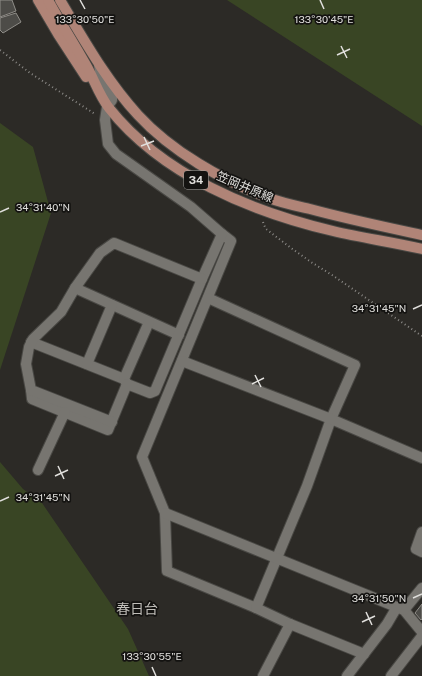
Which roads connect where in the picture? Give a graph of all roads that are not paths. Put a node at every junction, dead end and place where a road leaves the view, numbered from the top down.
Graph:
1 (38, 0) edge
2 (48, 0) edge
3 (60, 0) edge
4 (99, 65) junction
5 (121, 95) junction
6 (101, 96) junction
7 (107, 107) junction
8 (222, 234) junction
9 (422, 235) edge
10 (422, 249) edge
11 (202, 279) junction
12 (75, 288) junction
13 (208, 298) junction
14 (112, 305) junction
15 (149, 322) junction
16 (179, 335) junction
17 (31, 342) junction
18 (182, 361) junction
19 (87, 364) junction
20 (125, 382) junction
21 (31, 390) junction
22 (64, 412) junction
23 (331, 419) junction
24 (112, 422) junction
25 (422, 458) edge
26 (38, 470) dead end
27 (165, 513) junction
28 (422, 532) edge
29 (422, 552) edge
30 (278, 558) junction
31 (422, 588) edge
32 (256, 608) junction
33 (400, 609) junction
34 (290, 624) junction
35 (422, 632) edge
36 (422, 636) edge
37 (364, 654) junction
38 (263, 676) edge
39 (347, 676) edge
40 (391, 676) edge

1 - 6 main road
2 - 6 main road, 笠岡井原線 / 34
3 - 4 main road, 笠岡井原線 / 34
4 - 5 main road, 笠岡井原線 / 34
4 - 7 street
5 - 7 street
5 - 9 main road, 笠岡井原線 / 34
6 - 7 main road, 笠岡井原線 / 34
7 - 8 street
7 - 10 main road, 笠岡井原線 / 34
8 - 11 street
8 - 13 street
11 - 12 street
11 - 16 street
12 - 14 street
12 - 17 street
13 - 18 street
13 - 23 street
14 - 15 street
14 - 19 street
15 - 16 street
15 - 20 street
16 - 20 street
17 - 19 street
17 - 21 street
18 - 23 street
18 - 27 street
19 - 20 street
20 - 24 street
21 - 22 street
21 - 24 street
22 - 24 street
22 - 26 street
23 - 25 street
23 - 30 street
27 - 30 street
27 - 32 street
28 - 29 street
30 - 32 street
30 - 33 street
31 - 33 street
32 - 34 street
33 - 35 street
33 - 37 street
34 - 37 street
34 - 38 street
36 - 40 street
37 - 39 street

